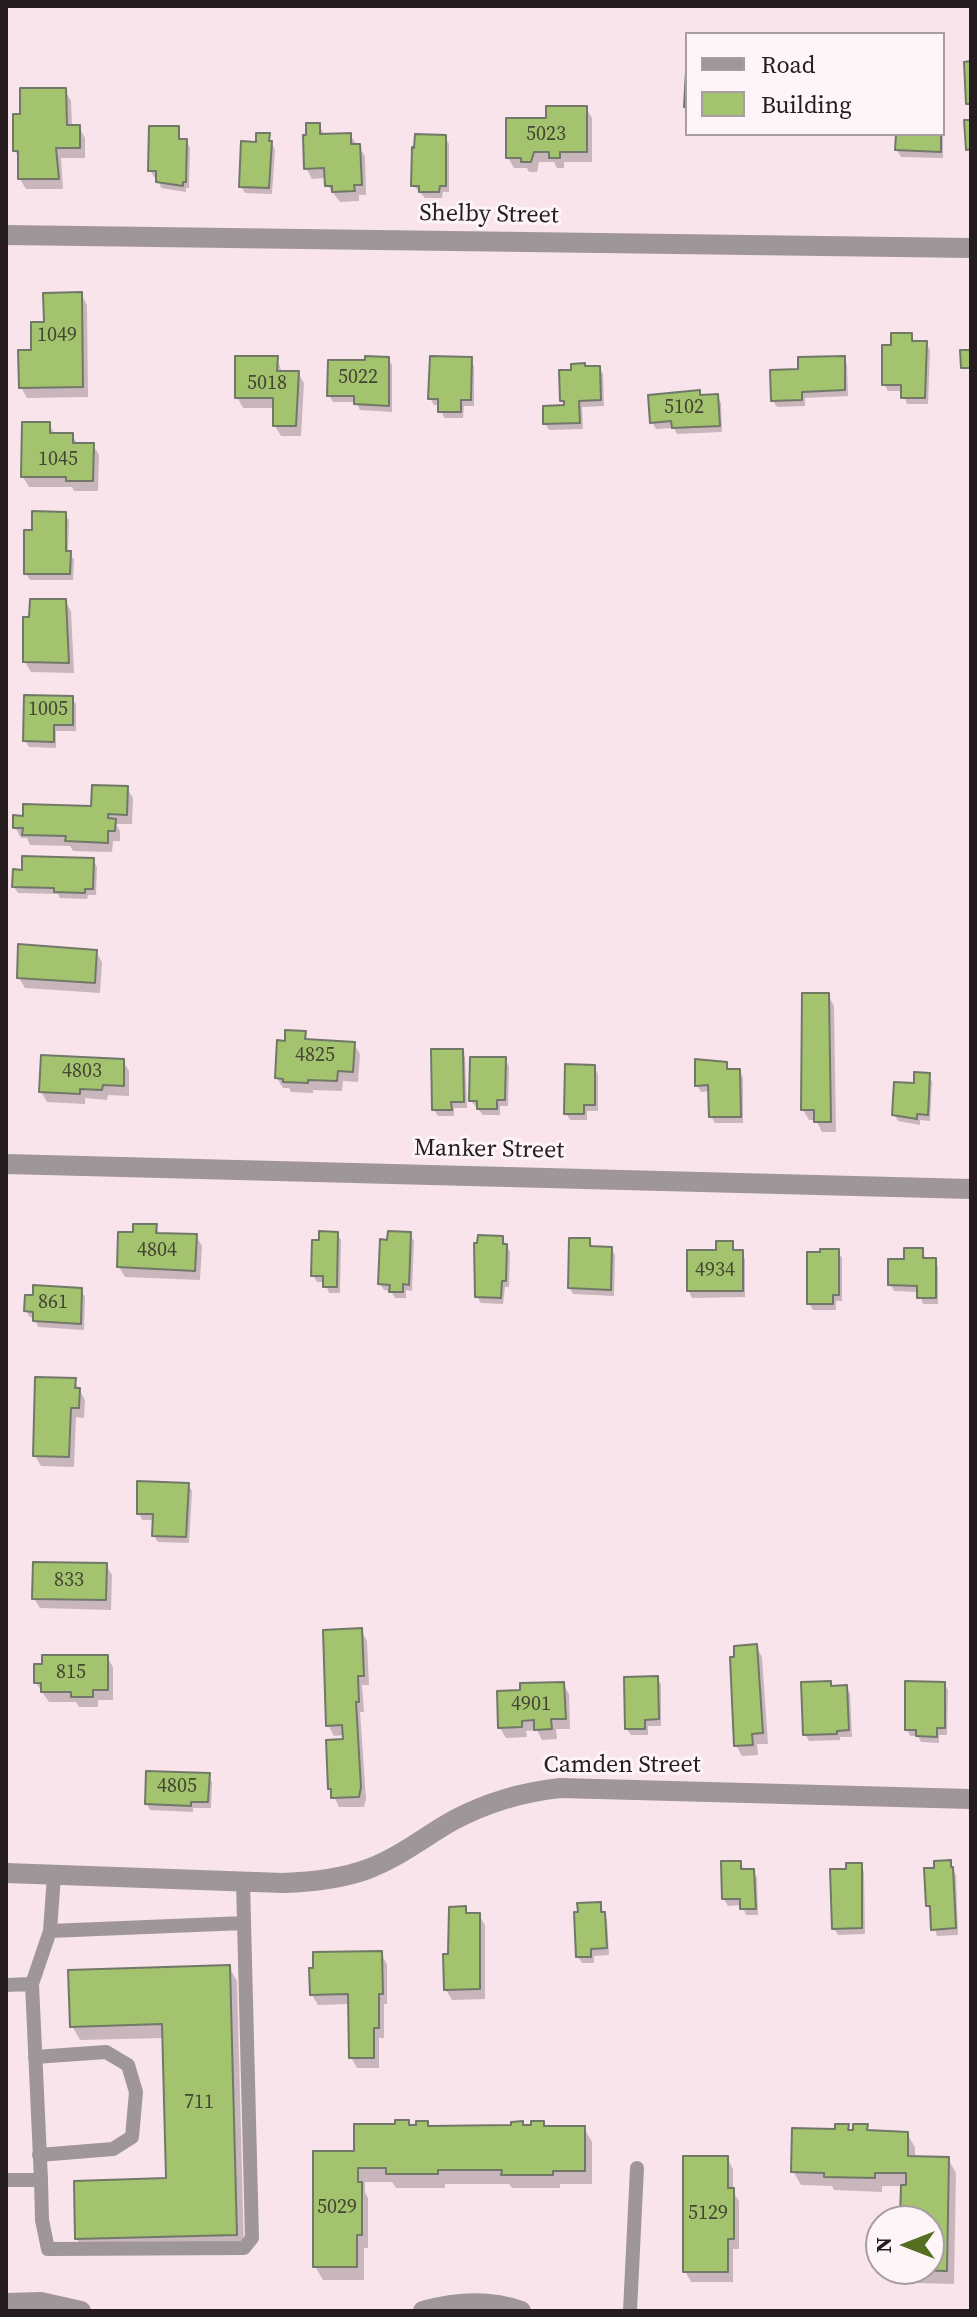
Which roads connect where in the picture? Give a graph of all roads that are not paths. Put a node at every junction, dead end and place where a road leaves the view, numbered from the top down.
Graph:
1 (6, 235) edge
2 (971, 248) edge
3 (6, 1164) edge
4 (971, 1189) edge
5 (971, 1799) edge
6 (6, 1873) edge
7 (54, 1875) junction
8 (243, 1882) junction
9 (244, 1923) junction
10 (50, 1931) junction
11 (32, 1984) junction
12 (6, 1985) edge
13 (35, 2057) junction
14 (39, 2155) junction
15 (637, 2168) dead end
16 (6, 2180) edge
17 (41, 2180) junction
18 (6, 2303) edge
19 (81, 2311) edge
20 (423, 2311) edge
21 (521, 2311) edge
22 (630, 2311) edge

1 - 2 street, Shelby Street
3 - 4 street, Manker Street
5 - 8 street, Camden Street
6 - 7 street, Camden Street
7 - 8 street, Camden Street
7 - 10 lane
8 - 9 lane
9 - 10 lane
9 - 17 lane
10 - 11 lane
11 - 12 lane
11 - 13 lane
13 - 14 lane
13 - 14 lane
14 - 17 lane
15 - 22 lane
16 - 17 lane
18 - 19 street
20 - 21 street

